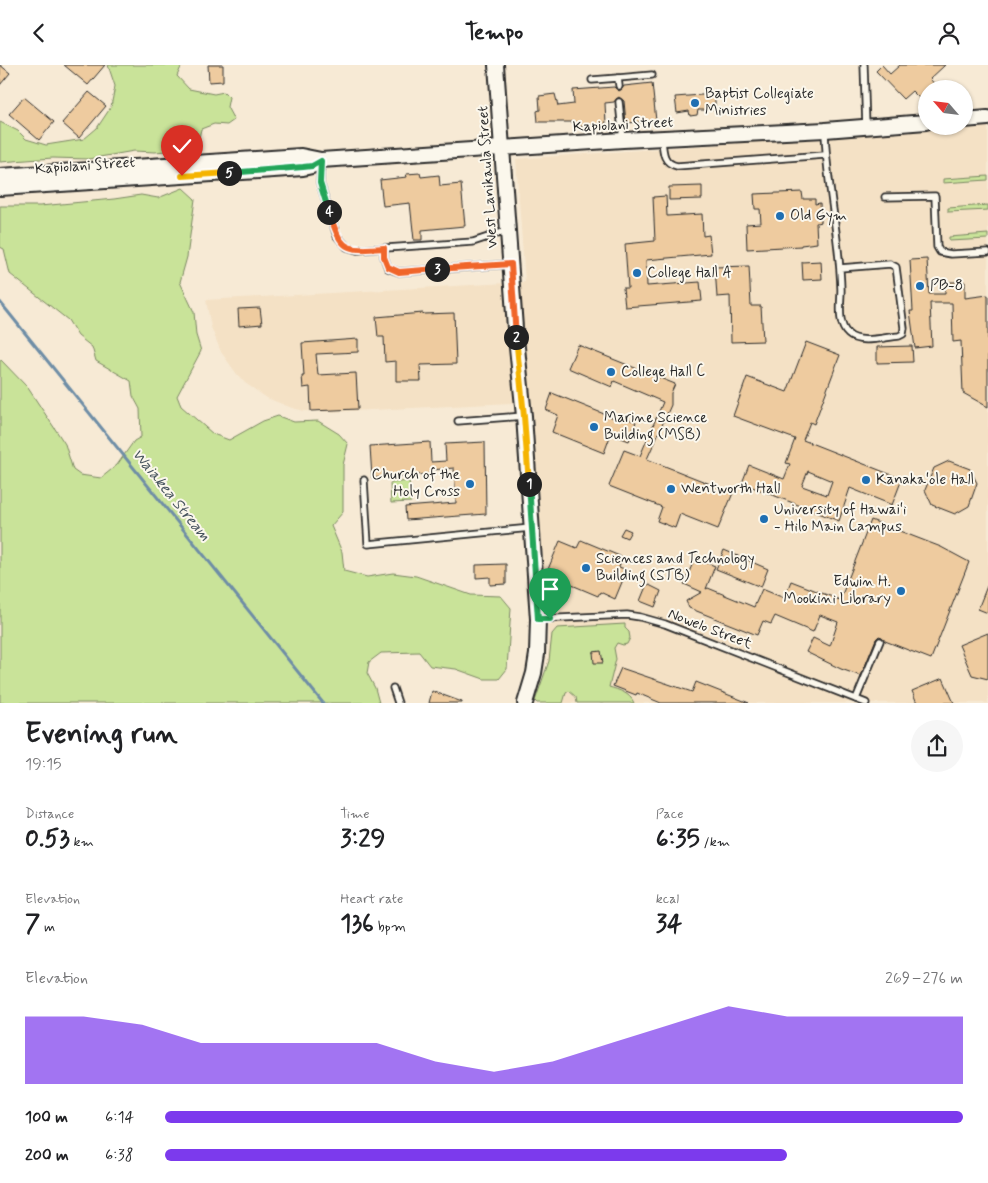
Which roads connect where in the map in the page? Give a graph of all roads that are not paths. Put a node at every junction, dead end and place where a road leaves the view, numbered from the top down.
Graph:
1 (496, 65) edge
2 (864, 65) edge
3 (652, 75) dead end
4 (618, 78) junction
5 (592, 80) dead end
6 (619, 86) dead end
7 (620, 102) dead end
8 (988, 118) edge
9 (973, 119) edge
10 (918, 124) edge
11 (866, 127) junction
12 (825, 130) junction
13 (662, 139) junction
14 (623, 140) junction
15 (502, 148) junction
16 (826, 155) junction
17 (321, 161) junction
18 (0, 176) edge
19 (0, 188) edge
20 (885, 197) dead end
21 (508, 230) junction
22 (384, 248) junction
23 (988, 252) edge
24 (511, 264) junction
25 (840, 268) junction
26 (524, 416) junction
27 (458, 421) dead end
28 (364, 480) dead end
29 (531, 528) junction
30 (538, 619) junction
31 (880, 641) dead end
32 (393, 688) dead end
33 (856, 699) junction
34 (398, 703) edge
35 (525, 703) edge
36 (866, 703) edge

1 - 15 street, West Lanikaula Street
2 - 11 lane
3 - 4 lane
4 - 5 lane
4 - 6 lane
7 - 14 lane
8 - 9 street
10 - 11 street, Kapiolani Street
11 - 12 street, Kapiolani Street
12 - 13 street, Kapiolani Street
12 - 16 lane
13 - 14 street, Kapiolani Street
13 - 16 lane
14 - 15 street, Kapiolani Street
15 - 17 street, Kapiolani Street
15 - 21 street, West Lanikaula Street
16 - 25 lane
17 - 18 street, Kapiolani Street
17 - 19 street, Kapiolani Street
17 - 22 lane
20 - 23 lane
21 - 22 lane
21 - 24 street, West Lanikaula Street
22 - 24 lane
24 - 26 street, West Lanikaula Street
25 - 25 lane
26 - 27 lane
26 - 29 street, West Lanikaula Street
28 - 29 lane
29 - 30 street, West Lanikaula Street
30 - 33 lane, Nowelo Street
30 - 35 street, West Lanikaula Street
31 - 33 lane
32 - 34 lane
33 - 36 lane, Nowelo Street

